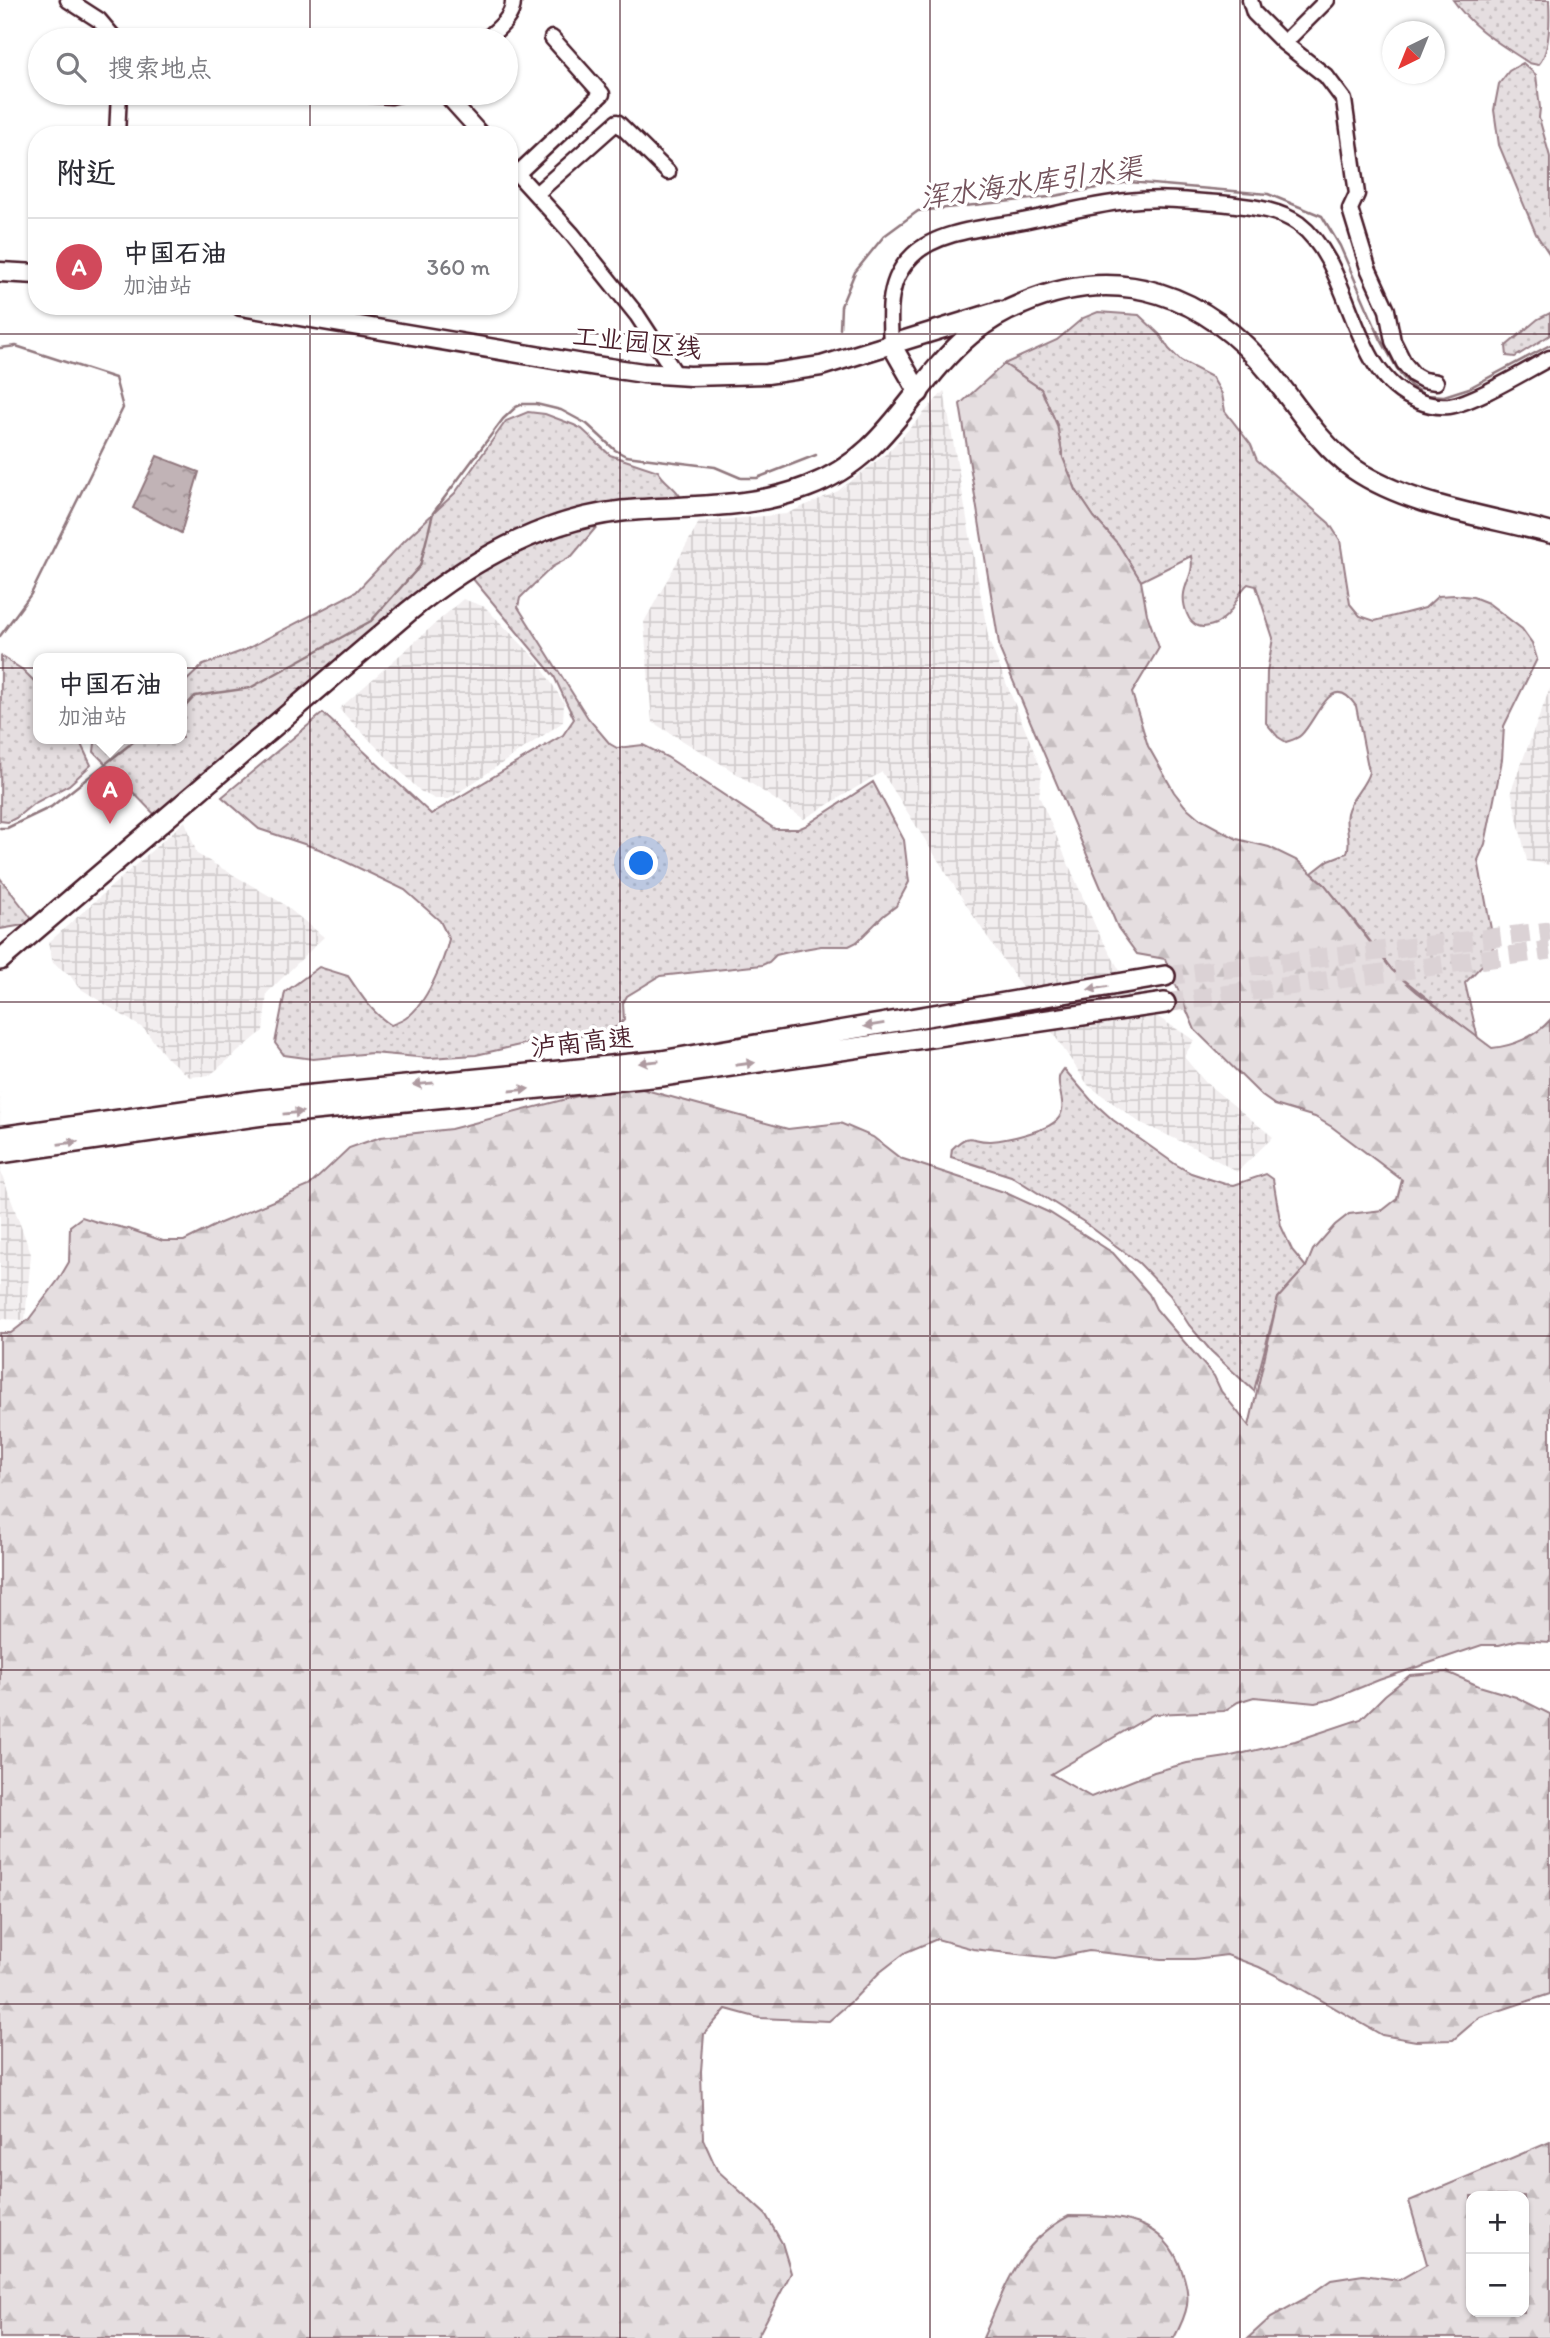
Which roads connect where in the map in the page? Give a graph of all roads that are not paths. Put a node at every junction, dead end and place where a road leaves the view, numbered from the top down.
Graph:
1 (68, 0) edge
2 (513, 0) edge
3 (1250, 0) edge
4 (1328, 0) edge
5 (106, 28) edge
6 (499, 28) edge
7 (552, 38) dead end
8 (1284, 43) junction
9 (118, 105) edge
10 (455, 105) edge
11 (117, 126) edge
12 (474, 126) edge
13 (518, 165) edge
14 (668, 172) dead end
15 (518, 174) edge
16 (536, 194) junction
17 (0, 272) edge
18 (28, 274) edge
19 (1022, 304) junction
20 (292, 315) edge
21 (891, 344) junction
22 (1385, 348) junction
23 (1550, 358) edge
24 (677, 376) junction
25 (1436, 382) dead end
26 (919, 393) junction
27 (1550, 533) edge
28 (0, 960) edge
29 (1165, 976) tunnel mouth
30 (1165, 1003) tunnel mouth
31 (0, 1137) edge
32 (0, 1153) edge

1 - 5 street
2 - 6 street
3 - 8 street
4 - 8 street
7 - 13 street
8 - 22 street
9 - 11 street
10 - 12 street
14 - 16 street
15 - 16 street
16 - 24 street
17 - 18 main road
19 - 21 main road, 工业园区线
19 - 26 highway
19 - 27 highway
20 - 24 main road, 工业园区线
21 - 22 street
21 - 24 main road, 工业园区线
21 - 26 main road
22 - 23 street
22 - 25 street
26 - 28 highway
29 -> 31 highway, 泸南高速
32 -> 30 highway, 泸南高速

